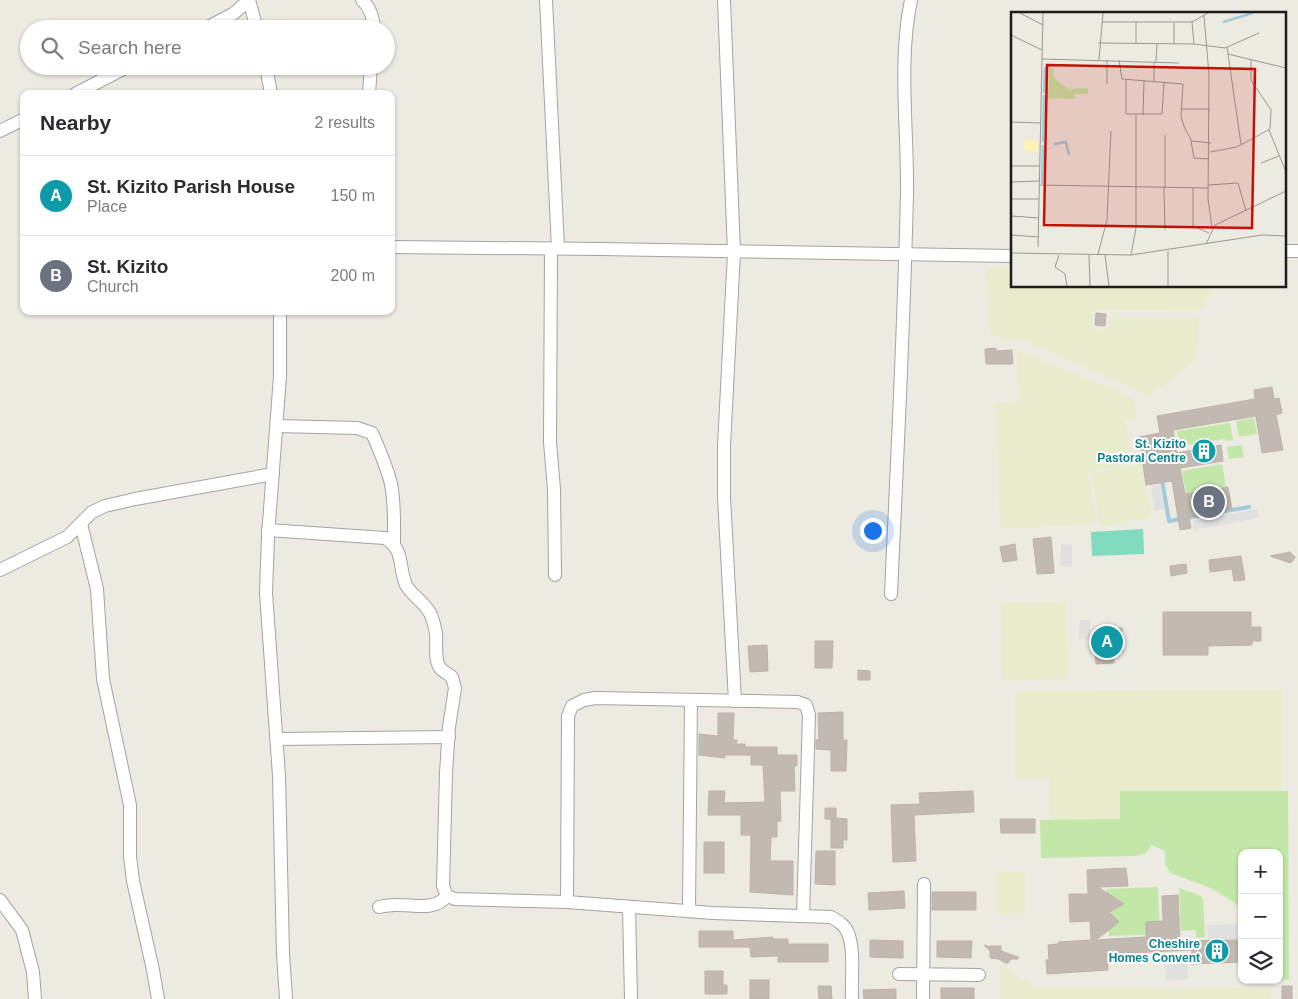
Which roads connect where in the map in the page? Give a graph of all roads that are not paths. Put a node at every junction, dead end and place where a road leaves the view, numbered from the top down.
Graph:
1 (249, 0) edge
2 (362, 0) edge
3 (546, 0) edge
4 (724, 0) edge
5 (911, 0) edge
6 (222, 20) edge
7 (255, 20) edge
8 (374, 20) edge
9 (111, 75) edge
10 (268, 75) edge
11 (370, 75) edge
12 (82, 90) edge
13 (270, 90) edge
14 (369, 90) edge
15 (20, 121) edge
16 (0, 131) edge
17 (395, 247) edge
18 (554, 249) junction
19 (734, 252) junction
20 (904, 255) junction
21 (1011, 256) edge
22 (280, 315) edge
23 (277, 426) junction
24 (273, 474) junction
25 (80, 524) junction
26 (268, 530) junction
27 (394, 544) junction
28 (0, 570) edge
29 (555, 575) dead end
30 (891, 594) dead end
31 (691, 700) junction
32 (735, 701) junction
33 (448, 737) junction
34 (277, 739) junction
35 (924, 884) dead end
36 (447, 896) junction
37 (0, 900) edge
38 (567, 902) junction
39 (379, 907) dead end
40 (629, 907) junction
41 (689, 911) junction
42 (803, 916) junction
43 (924, 973) junction
44 (899, 974) dead end
45 (979, 975) dead end
46 (35, 999) edge
47 (158, 999) edge
48 (286, 999) edge
49 (631, 999) edge
50 (852, 999) edge
51 (923, 999) edge

1 - 6 street
1 - 7 street
2 - 8 street
3 - 18 street
4 - 19 street
5 - 20 street
9 - 12 street
10 - 13 street
11 - 14 street
15 - 16 street
17 - 18 street
18 - 19 street
18 - 29 street
19 - 20 street
19 - 32 street
20 - 21 street
20 - 30 street
22 - 23 street
23 - 24 street
23 - 27 street
24 - 25 street
24 - 26 street
25 - 28 street
25 - 47 street
26 - 27 street
26 - 34 street
27 - 33 street
31 - 32 street
31 - 38 street
31 - 41 street
32 - 42 street
33 - 34 street
33 - 36 street
34 - 48 street
35 - 43 street
36 - 38 street
36 - 39 street
37 - 46 street
38 - 40 street
40 - 41 street
40 - 49 street
41 - 42 street
42 - 50 street
43 - 44 street
43 - 45 street
43 - 51 street

